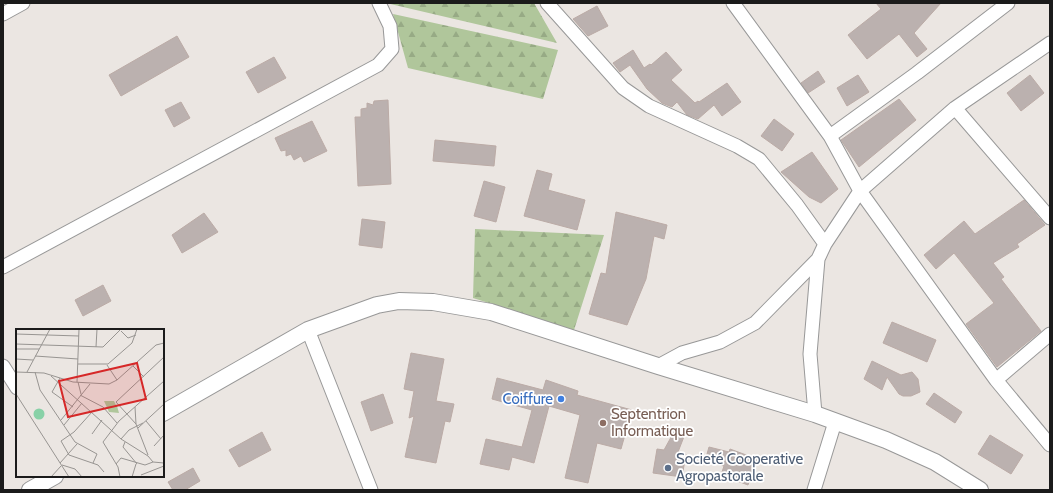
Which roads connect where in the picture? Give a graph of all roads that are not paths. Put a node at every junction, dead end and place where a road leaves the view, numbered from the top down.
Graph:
1 (24, 3) edge
2 (379, 3) edge
3 (547, 3) edge
4 (733, 3) edge
5 (1008, 3) edge
6 (3, 14) edge
7 (1050, 43) edge
8 (955, 108) junction
9 (830, 136) junction
10 (860, 191) junction
11 (1050, 218) edge
12 (825, 244) junction
13 (818, 258) junction
14 (3, 267) edge
15 (308, 330) junction
16 (1050, 334) edge
17 (3, 366) edge
18 (658, 366) junction
19 (996, 380) junction
20 (16, 386) edge
21 (164, 413) edge
22 (816, 414) junction
23 (835, 422) junction
24 (1050, 445) edge
25 (52, 477) edge
26 (30, 490) edge
27 (370, 490) edge
28 (814, 490) edge
29 (980, 490) edge

1 - 6 street
2 - 14 street
3 - 12 street
4 - 9 street
5 - 9 street
7 - 8 street
8 - 10 street
8 - 11 street
9 - 10 street
10 - 12 street
10 - 19 street
12 - 13 street
13 - 18 street
13 - 22 street
15 - 18 street
15 - 21 street
15 - 27 street
16 - 19 street
17 - 20 street
18 - 22 street
19 - 24 street
22 - 23 street
23 - 28 street
23 - 29 street
25 - 26 street

